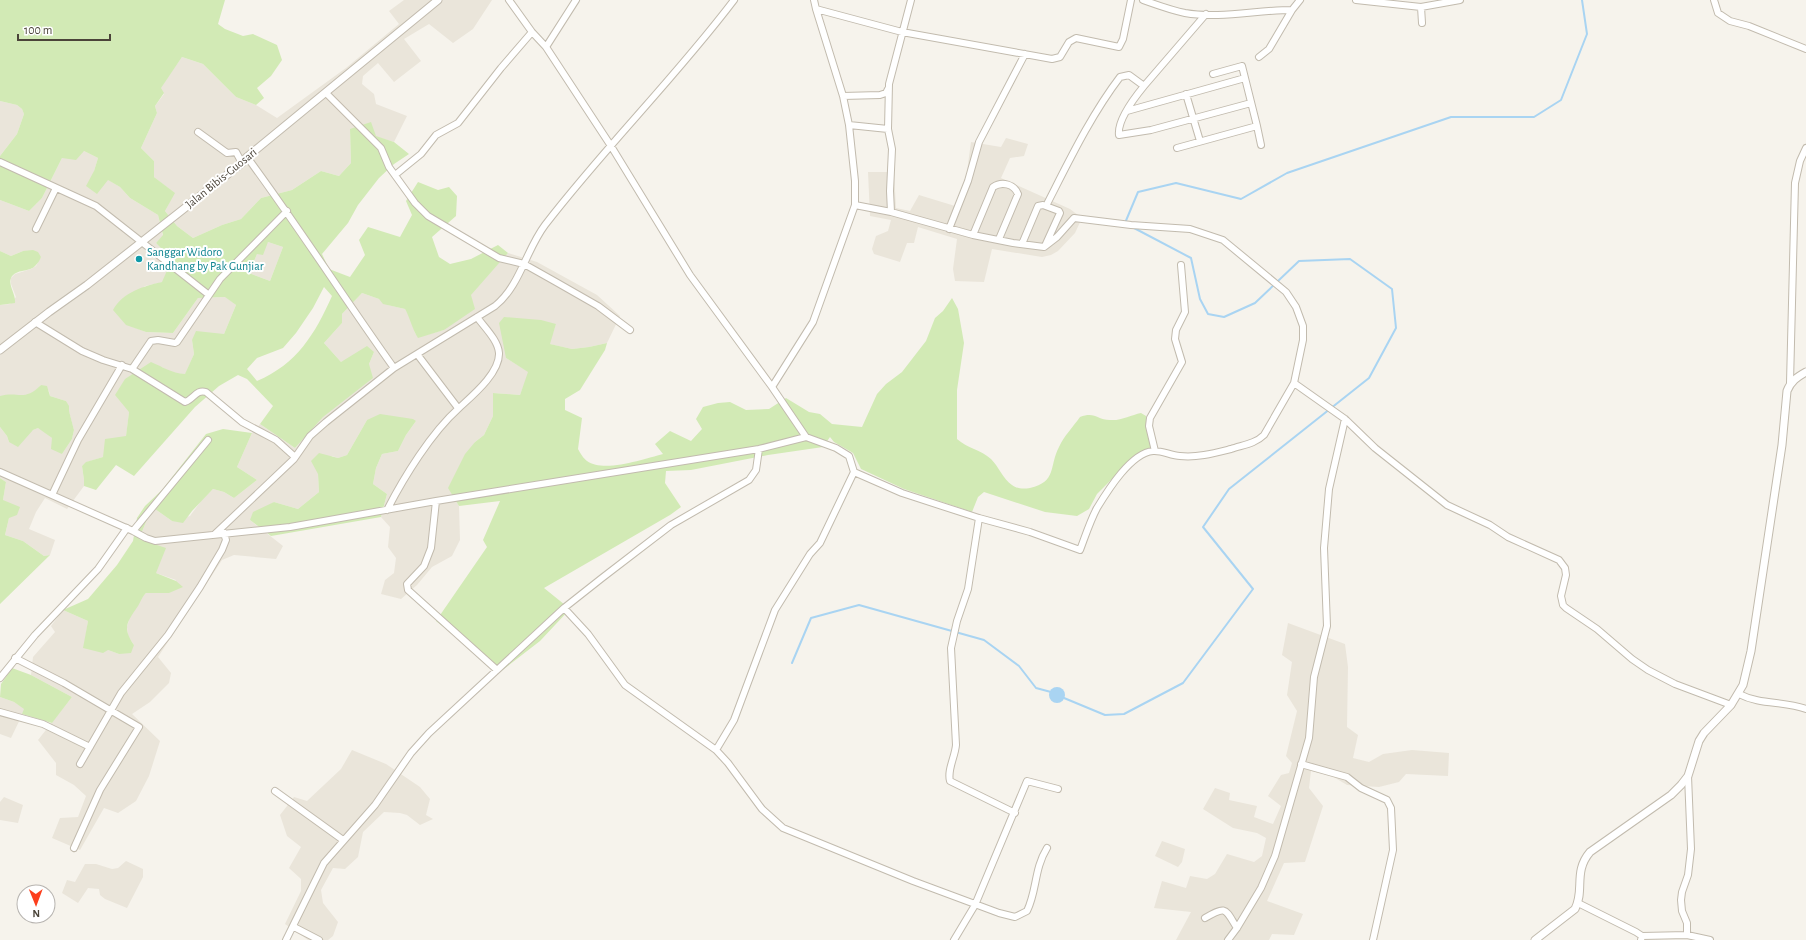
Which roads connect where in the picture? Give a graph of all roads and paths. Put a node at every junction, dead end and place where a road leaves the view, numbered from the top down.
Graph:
1 (438, 0) edge
2 (509, 0) edge
3 (576, 0) edge
4 (734, 0) edge
5 (814, 0) edge
6 (911, 0) edge
7 (1131, 0) edge
8 (1143, 0) edge
9 (1300, 0) edge
10 (1356, 0) edge
11 (1460, 0) edge
12 (1714, 0) edge
13 (1421, 7) junction
14 (816, 9) junction
15 (1292, 10) junction
16 (1206, 14) junction
17 (1422, 23) dead end
18 (532, 32) junction
19 (902, 32) junction
20 (546, 47) junction
21 (1806, 49) edge
22 (1025, 54) junction
23 (1259, 57) dead end
24 (1212, 74) dead end
25 (1245, 78) junction
26 (1144, 86) junction
27 (888, 89) junction
28 (326, 93) junction
29 (1186, 94) junction
30 (843, 96) junction
31 (1251, 103) junction
32 (1127, 111) junction
33 (1194, 118) junction
34 (849, 125) junction
35 (1257, 126) junction
36 (888, 129) junction
37 (198, 132) dead end
38 (1200, 141) junction
39 (1261, 145) dead end
40 (611, 146) junction
41 (1176, 148) dead end
42 (1806, 148) edge
43 (247, 157) junction
44 (0, 162) edge
45 (242, 163) junction
46 (395, 175) junction
47 (56, 188) junction
48 (1047, 204) dead end
49 (855, 205) junction
50 (287, 211) junction
51 (891, 212) junction
52 (36, 229) dead end
53 (949, 229) junction
54 (973, 235) junction
55 (998, 240) junction
56 (140, 242) junction
57 (1022, 244) junction
58 (1044, 247) junction
59 (524, 264) junction
60 (1181, 265) dead end
61 (209, 295) junction
62 (477, 317) junction
63 (36, 322) junction
64 (630, 330) dead end
65 (0, 350) edge
66 (417, 354) junction
67 (122, 365) junction
68 (394, 368) junction
69 (132, 369) junction
70 (1806, 372) edge
71 (1294, 383) junction
72 (1790, 384) junction
73 (772, 386) junction
74 (458, 408) junction
75 (1345, 419) junction
76 (806, 438) junction
77 (208, 440) dead end
78 (759, 449) junction
79 (1155, 451) junction
80 (295, 458) junction
81 (0, 472) edge
82 (854, 472) junction
83 (52, 495) junction
84 (436, 501) junction
85 (387, 510) junction
86 (979, 518) junction
87 (127, 528) junction
88 (133, 531) junction
89 (224, 533) junction
90 (215, 534) junction
91 (564, 608) junction
92 (15, 658) junction
93 (496, 670) junction
94 (0, 678) edge
95 (1739, 694) junction
96 (1731, 705) junction
97 (1806, 709) edge
98 (110, 710) junction
99 (0, 712) edge
100 (90, 747) junction
101 (716, 750) junction
102 (80, 764) dead end
103 (1301, 764) junction
104 (1688, 776) junction
105 (1058, 789) dead end
106 (275, 791) dead end
107 (1015, 813) junction
108 (342, 840) junction
109 (74, 848) dead end
110 (1047, 848) dead end
111 (1578, 903) junction
112 (975, 905) junction
113 (1206, 918) dead end
114 (294, 927) junction
115 (1237, 928) junction
116 (1687, 935) junction
117 (1641, 938) edge
118 (286, 940) edge
119 (319, 940) edge
120 (954, 940) edge
121 (1228, 940) edge
122 (1374, 940) edge
123 (1535, 940) edge
124 (1710, 940) edge

1 - 28 street, Jalan Bibis-Guosari
2 - 18 street
3 - 20 street
4 - 40 street
5 - 14 street
6 - 19 street
7 - 22 street
8 - 16 street
9 - 15 street
10 - 13 street
11 - 13 street
12 - 21 street
13 - 17 street
14 - 19 street
14 - 30 street
15 - 16 street
15 - 23 street
16 - 26 street
18 - 20 street
18 - 46 street
19 - 22 street
19 - 27 street
20 - 40 street
22 - 53 street
24 - 25 street
25 - 29 street
25 - 31 street
26 - 32 street
26 - 48 street
27 - 30 street
27 - 36 street
28 - 43 street, Jalan Bibis-Guosari
28 - 46 street
29 - 32 street
29 - 33 street
30 - 34 street
31 - 33 street
31 - 35 street
32 - 33 street
33 - 38 street
34 - 36 street
34 - 49 street
35 - 38 street
35 - 39 street
36 - 51 street
37 - 45 street
38 - 41 street
40 - 59 street
40 - 73 street
42 - 72 street
43 - 45 street, Jalan Bibis-Guosari
43 - 50 street
44 - 47 street
45 - 56 street, Jalan Bibis-Guosari
46 - 59 street
47 - 52 street
47 - 56 street
49 - 51 street
49 - 73 street
50 - 61 street
50 - 68 street
51 - 53 street
53 - 54 street
54 - 55 street
54 - 55 street
55 - 57 street
56 - 61 street
56 - 63 street, Jalan Bibis-Guosari
57 - 58 street
57 - 58 street
58 - 71 street
59 - 62 street
59 - 64 street
60 - 79 street
61 - 69 street
62 - 66 street
62 - 74 street
63 - 65 street, Jalan Bibis-Guosari
63 - 67 street
66 - 68 street
66 - 74 street
67 - 69 street
67 - 83 street
68 - 80 street
69 - 80 street
70 - 72 street
71 - 75 street
71 - 79 street
72 - 95 street
73 - 76 street
74 - 85 street
75 - 96 street
75 - 103 street
76 - 78 street
76 - 82 street
77 - 88 street
78 - 84 street
78 - 91 street
79 - 86 street
80 - 90 street
81 - 83 street
82 - 86 street
82 - 101 street
83 - 87 street
84 - 85 street
84 - 93 street
85 - 89 street
86 - 107 street
87 - 88 street
87 - 92 street
88 - 90 street
89 - 90 street
89 - 98 street
91 - 93 street
91 - 101 street
92 - 94 street
92 - 98 street
93 - 108 street
95 - 96 street
95 - 97 street
96 - 104 street
98 - 100 street
98 - 109 street
99 - 100 street
100 - 102 street
101 - 112 street
103 - 115 street
103 - 122 street
104 - 111 street
104 - 116 street
105 - 107 street
106 - 108 street
107 - 112 street
108 - 114 street
110 - 112 street
111 - 117 street
111 - 123 street
112 - 120 street
113 - 115 street
114 - 118 street
114 - 119 street
115 - 121 street
116 - 117 street
116 - 124 street

